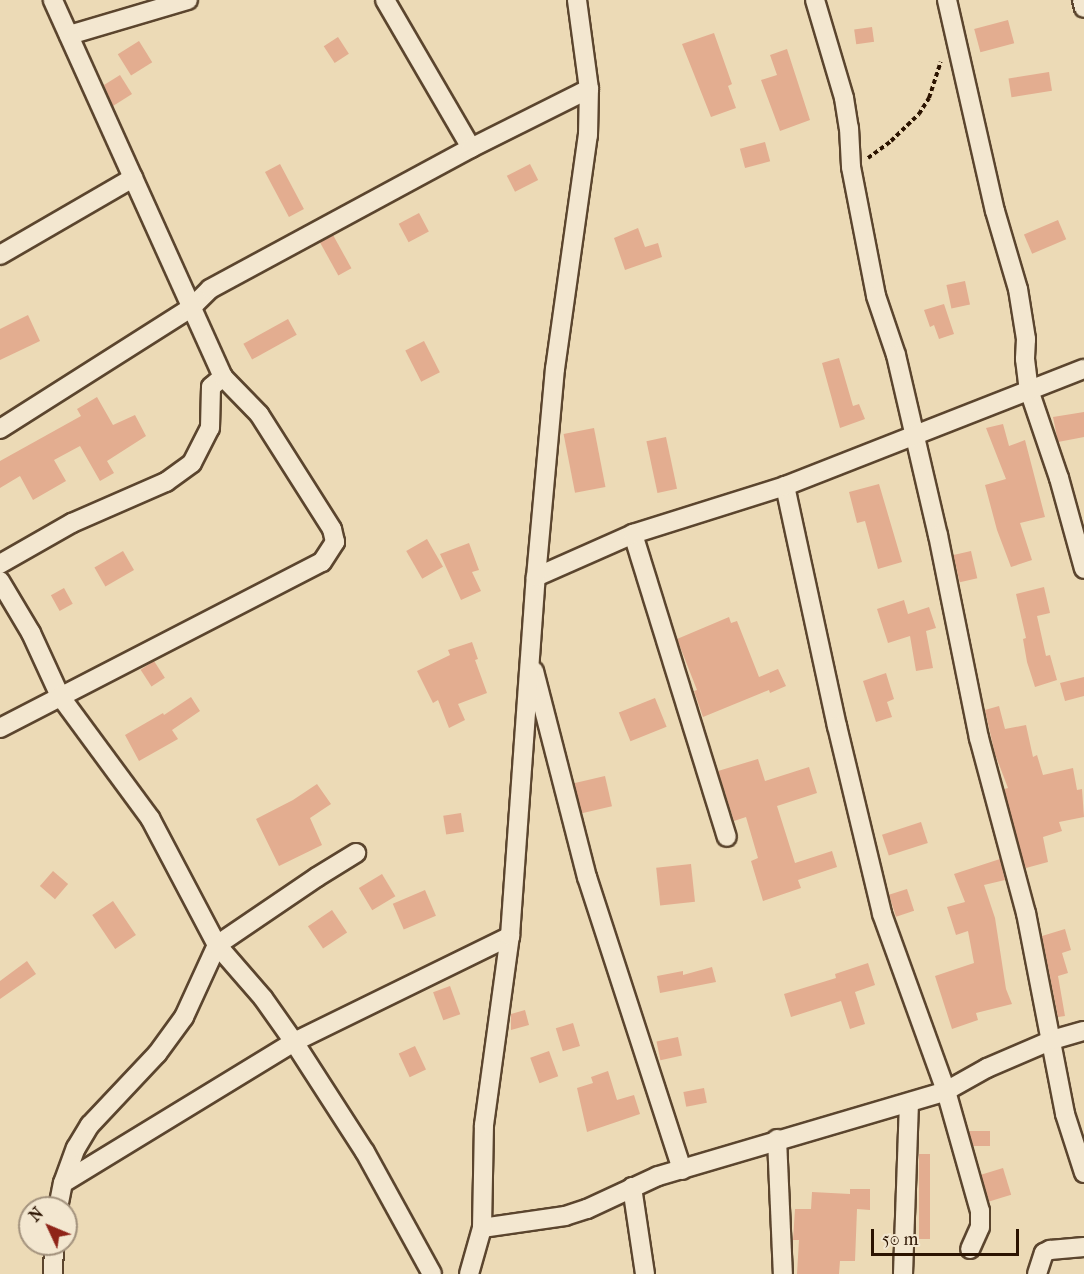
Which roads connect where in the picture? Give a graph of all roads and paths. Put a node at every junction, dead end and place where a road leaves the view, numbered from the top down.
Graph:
1 (53, 0) edge
2 (188, 0) edge
3 (385, 0) edge
4 (577, 0) edge
5 (814, 0) edge
6 (947, 0) edge
7 (1082, 0) edge
8 (1084, 8) edge
9 (69, 35) junction
10 (942, 61) dead end
11 (590, 89) junction
12 (471, 148) junction
13 (851, 167) junction
14 (133, 178) junction
15 (0, 255) edge
16 (192, 307) junction
17 (1084, 369) edge
18 (223, 377) junction
19 (1029, 390) junction
20 (0, 429) edge
21 (913, 437) junction
22 (785, 486) junction
23 (633, 534) junction
24 (0, 564) edge
25 (1084, 569) edge
26 (536, 577) junction
27 (0, 580) edge
28 (530, 656) junction
29 (60, 696) junction
30 (0, 728) edge
31 (727, 837) dead end
32 (356, 853) dead end
33 (510, 936) junction
34 (217, 945) junction
35 (1084, 1031) edge
36 (1052, 1040) junction
37 (294, 1042) junction
38 (946, 1091) junction
39 (909, 1104) junction
40 (777, 1140) junction
41 (682, 1170) junction
42 (1084, 1173) edge
43 (63, 1183) junction
44 (632, 1187) junction
45 (60, 1196) edge
46 (482, 1228) junction
47 (1084, 1248) edge
48 (970, 1249) dead end
49 (54, 1256) edge
50 (467, 1272) edge
51 (53, 1274) edge
52 (432, 1274) edge
53 (645, 1274) edge
54 (783, 1274) edge
55 (903, 1274) edge
56 (1037, 1274) edge

1 - 9 street
2 - 9 street
3 - 12 street
4 - 11 street
5 - 13 street
6 - 19 street
7 - 8 street
9 - 14 street
10 - 13 path
11 - 12 street
11 - 26 street
12 - 16 street
13 - 21 street
14 - 15 street
14 - 16 street
16 - 18 street
16 - 20 street
17 - 19 street
18 - 24 street
18 - 29 street
19 - 21 street
19 - 25 street
21 - 22 street
21 - 36 street
22 - 23 street
22 - 38 street
23 - 26 street
23 - 31 street
26 - 28 street
27 - 29 street
28 - 33 street
28 - 41 street
29 - 30 street
29 - 34 street
32 - 34 street
33 - 37 street
33 - 46 street
34 - 37 street
34 - 43 street
35 - 36 street
36 - 38 street
36 - 42 street
37 - 43 street
37 - 52 street
38 - 39 street
38 - 48 street
39 - 40 street
39 - 55 street
40 - 41 street
40 - 54 street
41 - 44 street
43 - 45 street
44 - 46 street
44 - 53 street
46 - 50 street
47 - 56 street
49 - 51 street

